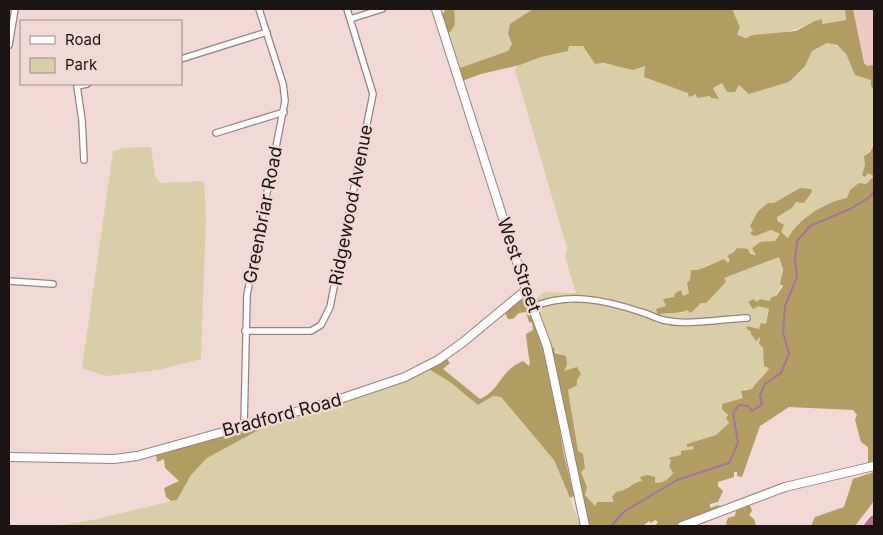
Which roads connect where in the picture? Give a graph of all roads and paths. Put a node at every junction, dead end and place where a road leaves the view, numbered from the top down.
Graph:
1 (15, 9) edge
2 (259, 9) edge
3 (347, 9) edge
4 (382, 9) edge
5 (436, 9) edge
6 (350, 19) junction
7 (267, 32) junction
8 (9, 41) edge
9 (182, 59) edge
10 (82, 85) edge
11 (284, 112) junction
12 (216, 133) dead end
13 (84, 160) dead end
14 (9, 281) edge
15 (53, 284) dead end
16 (526, 290) junction
17 (533, 307) junction
18 (746, 318) dead end
19 (245, 331) junction
20 (244, 426) junction
21 (9, 457) edge
22 (874, 466) edge
23 (874, 520) edge
24 (585, 526) edge
25 (682, 526) edge
26 (869, 526) edge

1 - 8 street
2 - 7 street, Greenbriar Road
3 - 6 street, Ridgewood Avenue
4 - 6 street
5 - 16 street, West Street
6 - 19 street, Ridgewood Avenue
7 - 9 street
7 - 11 street, Greenbriar Road
10 - 13 street
11 - 12 street
11 - 19 street, Greenbriar Road
14 - 15 street
16 - 17 street, West Street
16 - 20 street, Bradford Road
17 - 18 street
17 - 24 street, West Street
19 - 20 street, Greenbriar Road
20 - 21 street, Bradford Road
22 - 25 street
23 - 26 highway

